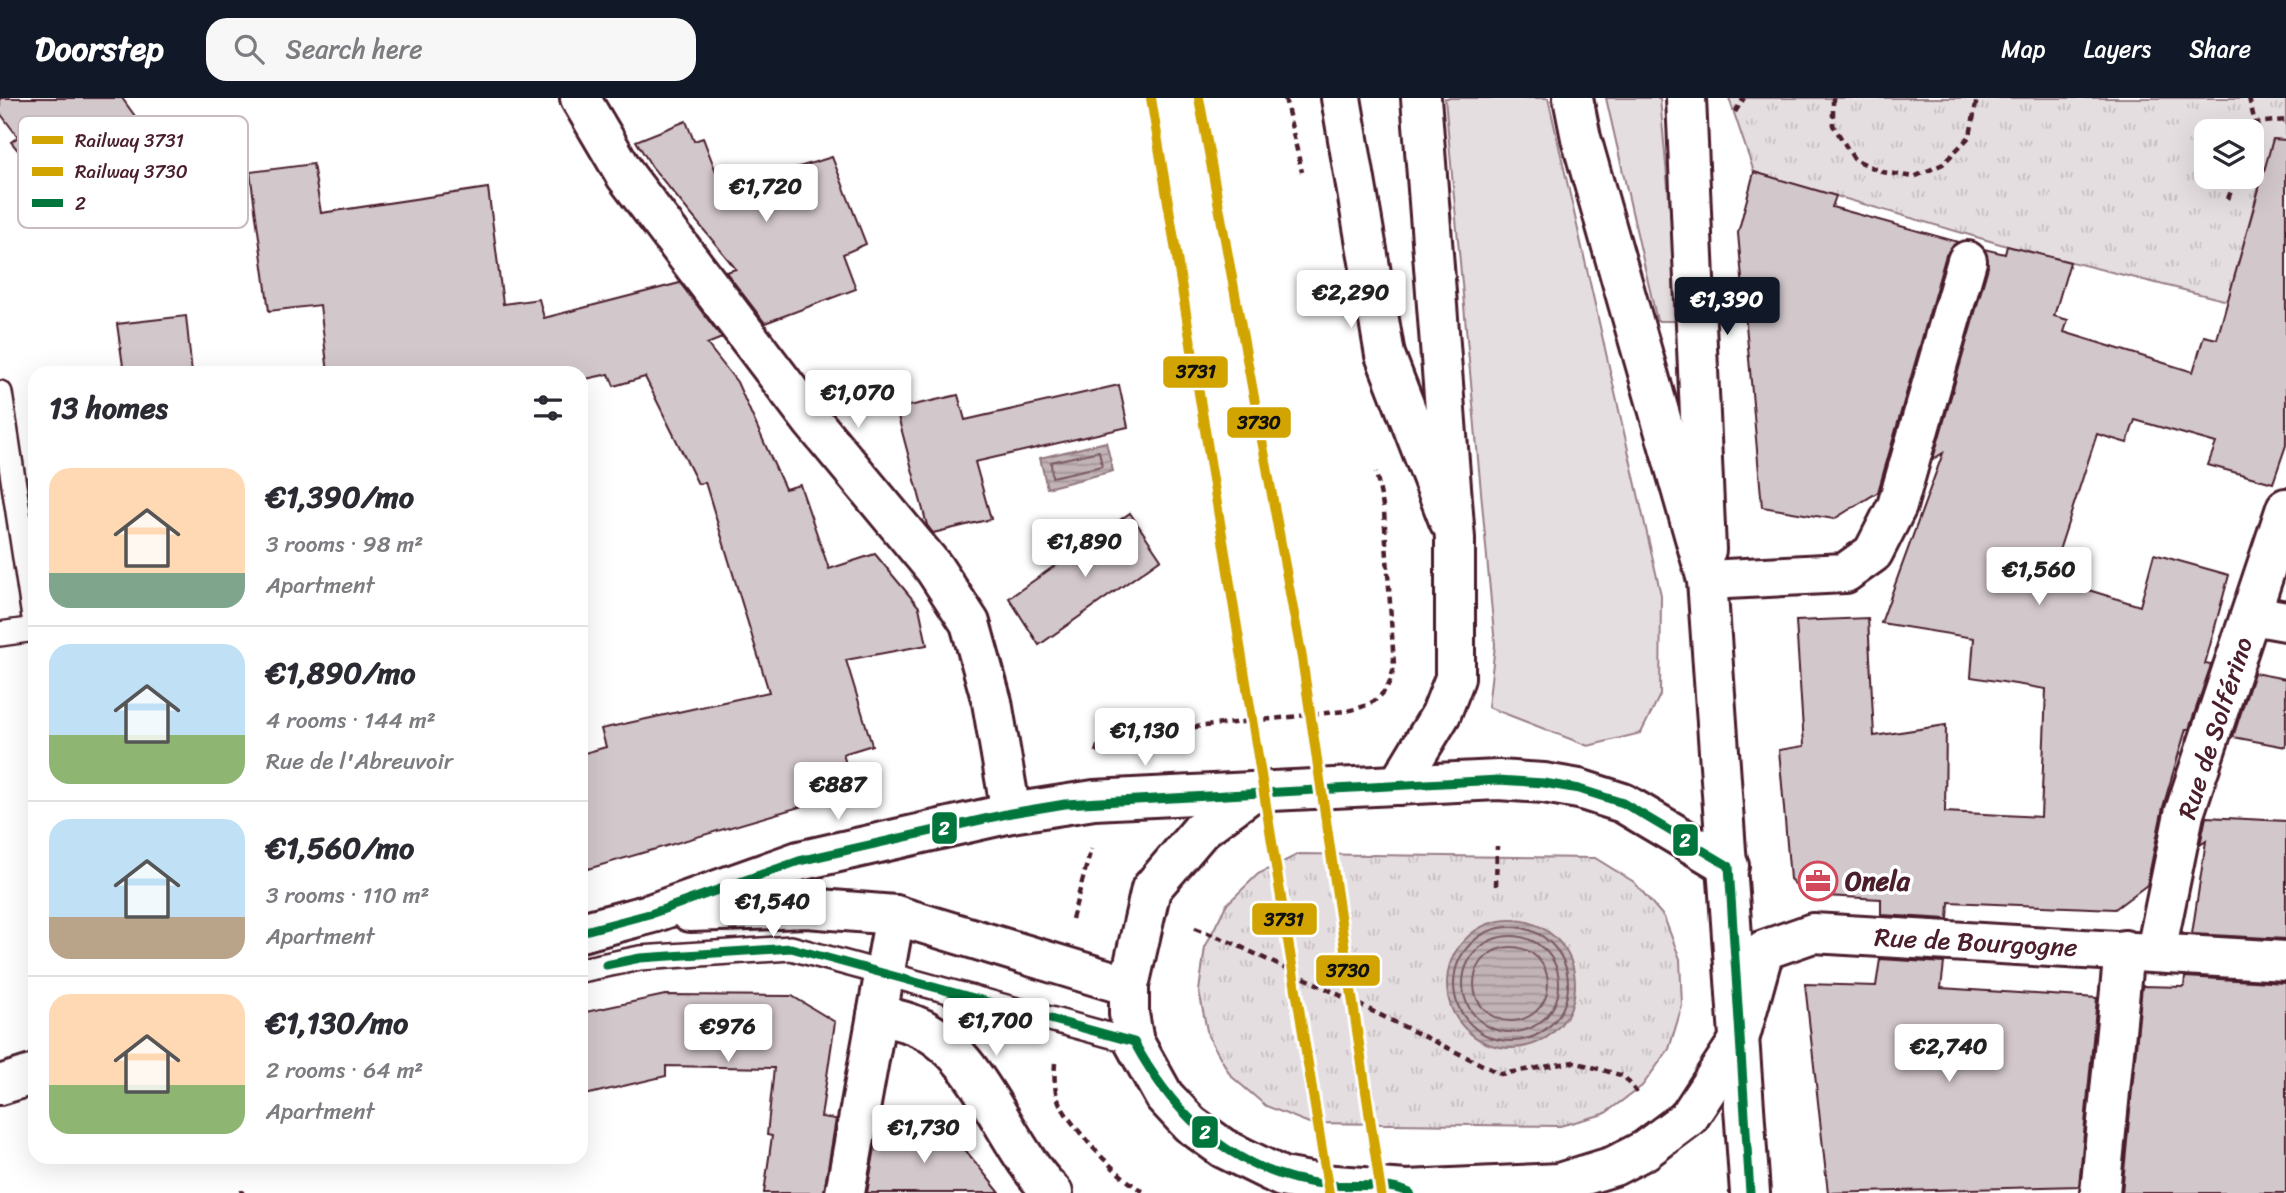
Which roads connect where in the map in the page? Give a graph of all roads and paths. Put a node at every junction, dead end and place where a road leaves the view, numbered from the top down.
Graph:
1 (580, 98) edge
2 (1284, 98) edge
3 (1341, 98) edge
4 (1421, 98) edge
5 (1573, 98) edge
6 (1686, 98) edge
7 (1833, 98) edge
8 (1977, 98) edge
9 (2249, 98) edge
10 (2255, 119) edge
11 (2286, 120) edge
12 (2264, 123) edge
13 (1303, 176) dead end
14 (2232, 189) edge
15 (2228, 199) dead end
16 (1967, 261) dead end
17 (0, 393) edge
18 (1374, 462) dead end
19 (2286, 508) edge
20 (1455, 539) junction
21 (28, 579) edge
22 (1707, 580) junction
23 (2269, 618) edge
24 (28, 628) edge
25 (0, 634) edge
26 (1093, 760) dead end
27 (1398, 785) junction
28 (1252, 792) junction
29 (1011, 813) junction
30 (1094, 839) dead end
31 (1497, 846) dead end
32 (1729, 866) junction
33 (1496, 886) dead end
34 (653, 913) junction
35 (895, 915) junction
36 (1071, 925) dead end
37 (1195, 928) dead end
38 (588, 930) edge
39 (2140, 951) junction
40 (2286, 961) edge
41 (588, 969) edge
42 (885, 974) junction
43 (1129, 986) junction
44 (877, 1015) junction
45 (1134, 1042) junction
46 (1738, 1042) junction
47 (1055, 1059) dead end
48 (1637, 1093) dead end
49 (1409, 1192) edge
50 (845, 1193) edge
51 (1053, 1193) edge
52 (1146, 1193) edge
53 (1750, 1193) edge
54 (2100, 1193) edge

1 - 29 main road
2 - 13 path
3 - 20 main road
4 - 20 main road
5 - 22 main road
6 - 22 main road
7 - 8 path
9 - 10 path
11 - 12 path
14 - 15 path
16 - 22 main road
17 - 21 lane
18 - 26 path
19 - 23 main road, Rue de Solférino
20 - 27 main road
22 - 32 main road
23 - 39 main road, Rue de Solférino
24 - 25 lane
27 - 28 main road
27 - 32 main road
28 - 29 main road
28 - 43 main road
29 - 34 main road
30 - 36 path
31 - 33 path
32 - 46 main road
34 - 35 main road
34 - 38 main road
35 - 42 main road
35 - 43 main road
37 - 48 path
39 - 40 main road, Rue de Bourgogne
39 - 46 main road, Rue de Bourgogne
39 - 54 main road, Rue de Solférino
41 - 42 lane
42 - 44 main road
42 - 45 lane
43 - 45 main road
44 - 50 main road
44 - 51 main road
45 - 49 main road
46 - 49 main road
46 - 53 main road
47 - 52 path

